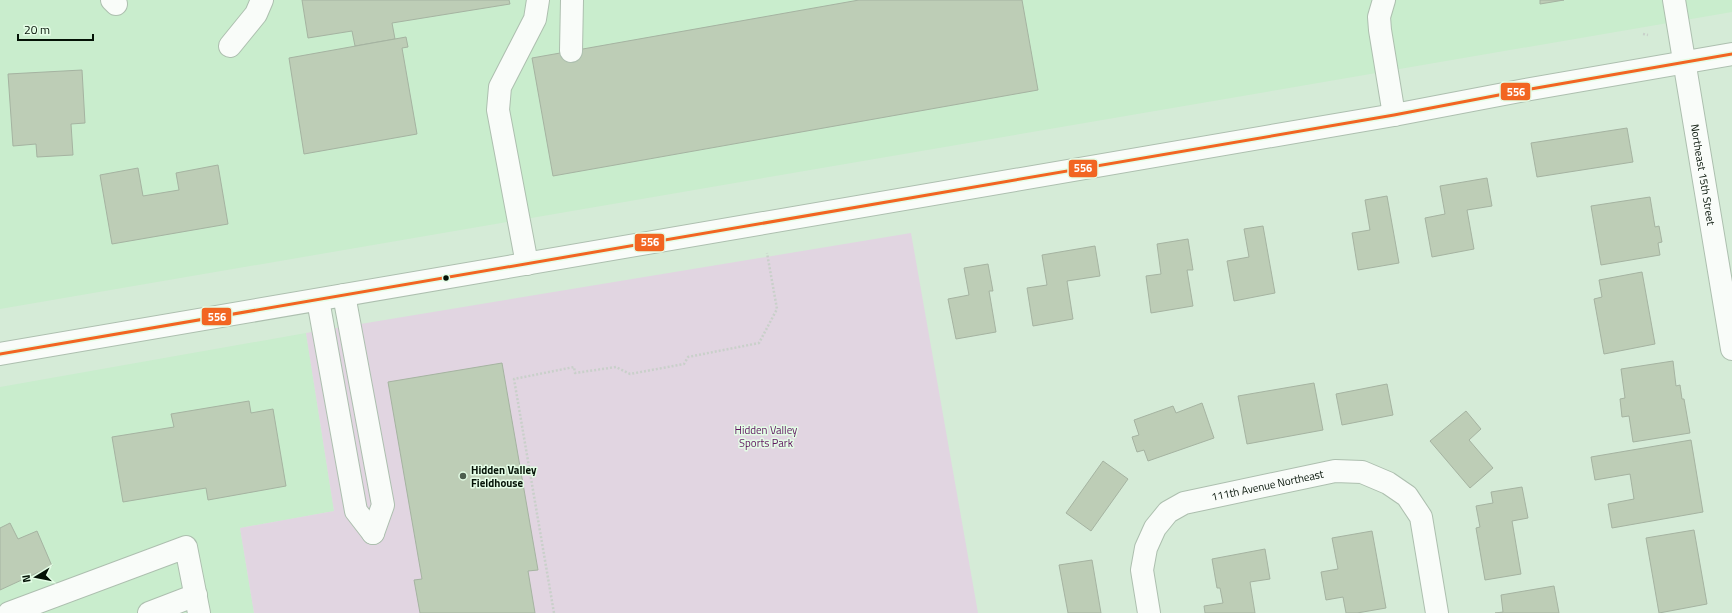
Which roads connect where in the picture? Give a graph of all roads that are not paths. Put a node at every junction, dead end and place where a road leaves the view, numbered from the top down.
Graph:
1 (262, 0) edge
2 (538, 0) edge
3 (572, 0) edge
4 (1384, 0) edge
5 (1674, 0) edge
6 (230, 46) dead end
7 (571, 51) dead end
8 (1732, 54) edge
9 (1684, 62) junction
10 (1394, 116) junction
11 (527, 264) junction
12 (344, 296) junction
13 (318, 300) junction
14 (1732, 349) edge
15 (0, 354) edge
16 (197, 604) edge
17 (9, 613) edge
18 (149, 613) edge
19 (1149, 613) edge
20 (1437, 613) edge

1 - 6 main road
2 - 11 main road
3 - 7 main road
4 - 10 main road
5 - 9 main road, Northeast 15th Street
8 - 9 main road
9 - 10 main road
9 - 14 main road, Northeast 15th Street
10 - 11 main road
11 - 12 main road
12 - 13 main road
12 - 13 main road
13 - 15 main road
16 - 17 main road
16 - 18 main road
19 - 20 main road, 111th Avenue Northeast

